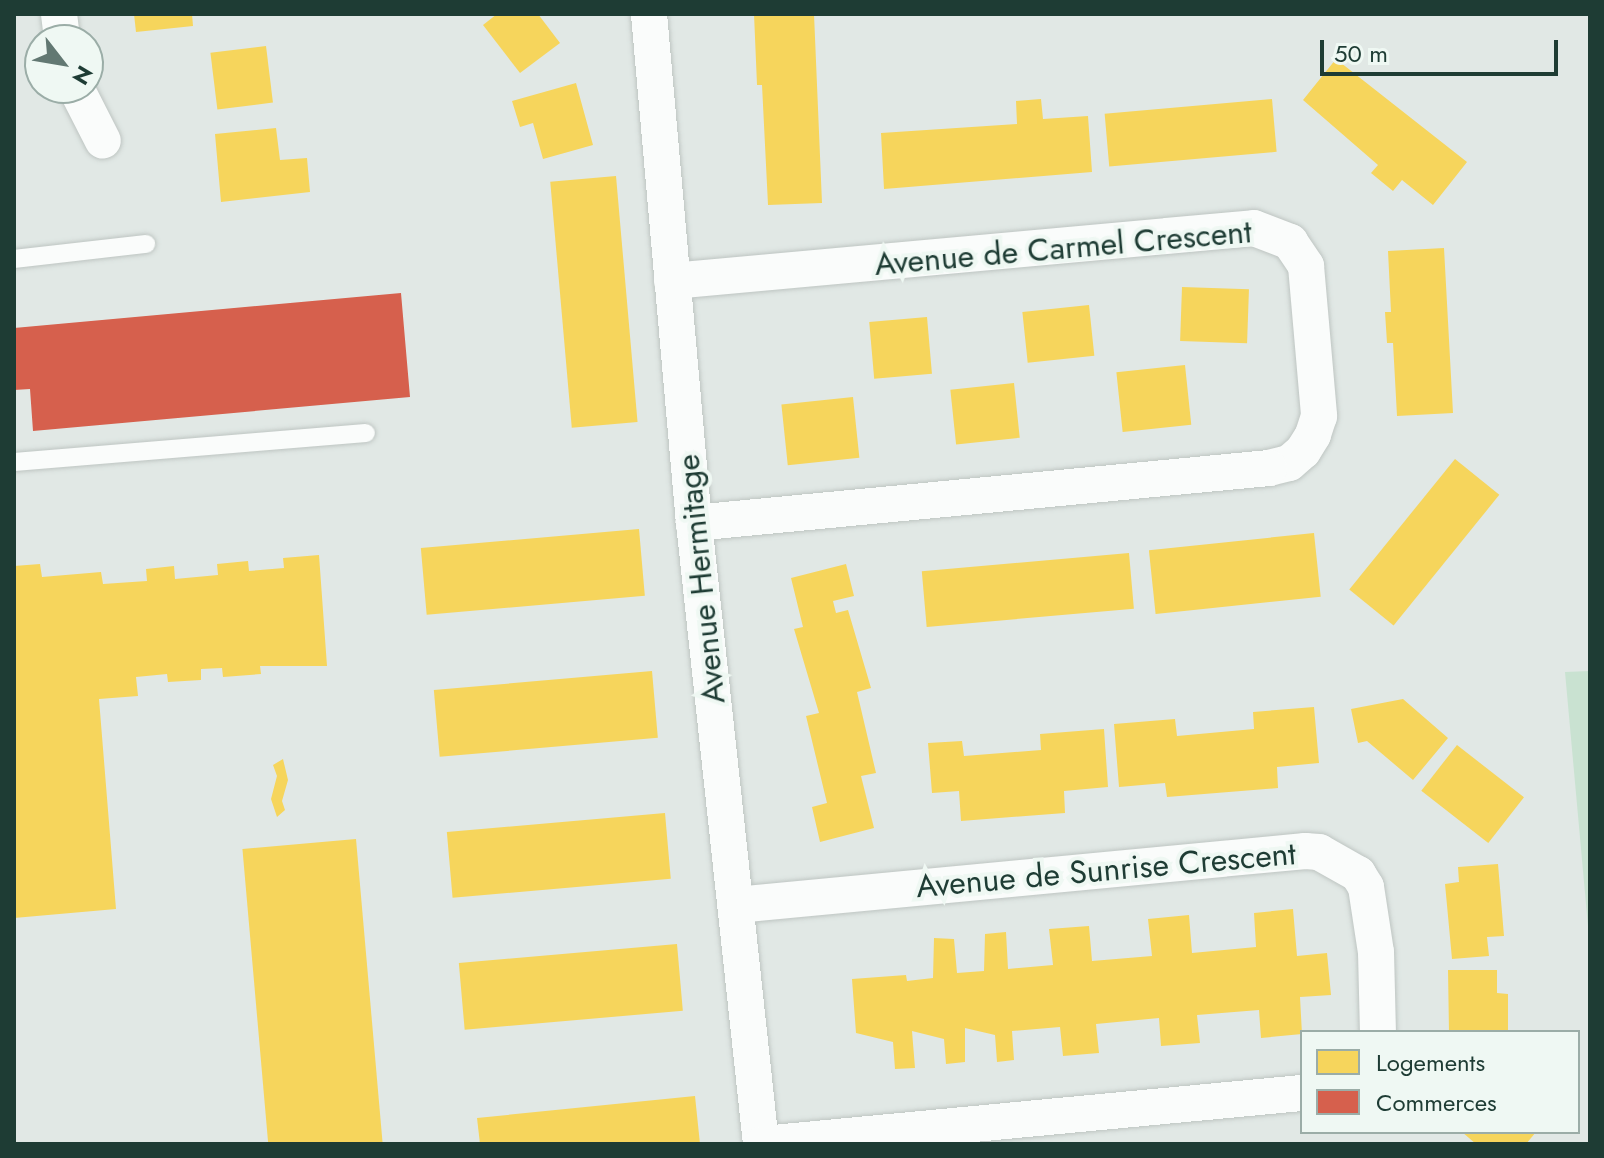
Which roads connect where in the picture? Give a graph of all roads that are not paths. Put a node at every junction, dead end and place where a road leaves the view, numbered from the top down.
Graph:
1 (649, 14) edge
2 (84, 104) edge
3 (103, 141) dead end
4 (146, 244) dead end
5 (14, 259) edge
6 (672, 281) junction
7 (366, 433) dead end
8 (14, 462) edge
9 (694, 523) junction
10 (736, 905) junction
11 (1378, 1030) edge
12 (1300, 1093) edge
13 (762, 1144) edge

1 - 6 street, Avenue Hermitage
2 - 3 street
4 - 5 lane
6 - 9 street, Avenue Hermitage
6 - 9 street, Avenue de Carmel Crescent
7 - 8 lane
9 - 10 street, Avenue Hermitage
10 - 11 street, Avenue de Sunrise Crescent
10 - 13 street, Avenue Hermitage
12 - 13 street

